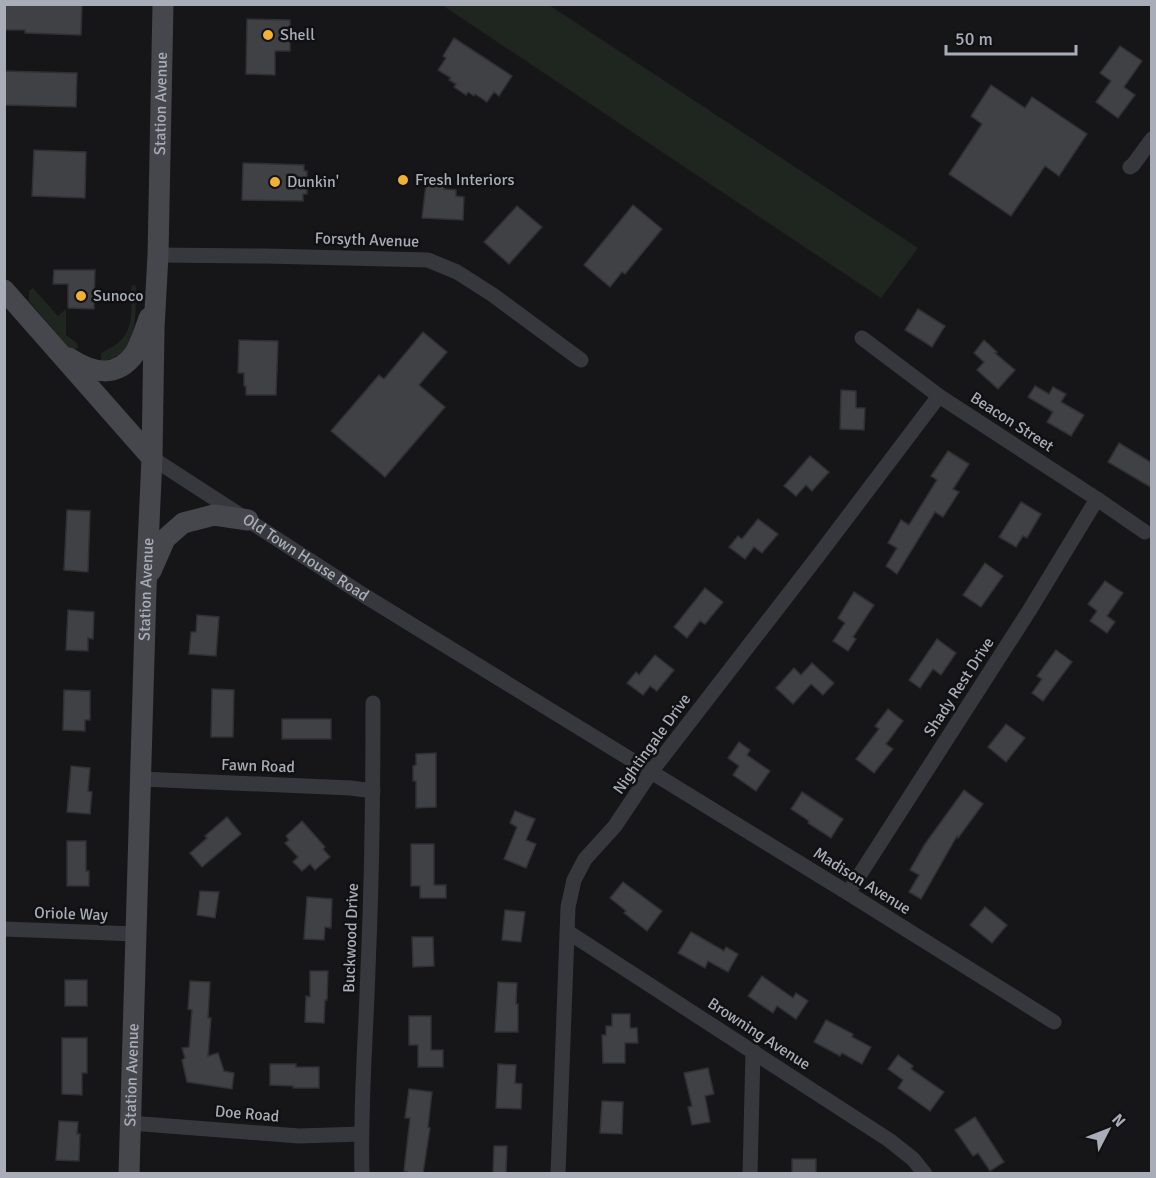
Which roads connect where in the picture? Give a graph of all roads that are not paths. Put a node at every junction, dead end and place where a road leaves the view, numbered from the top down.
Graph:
1 (163, 4) edge
2 (1152, 139) edge
3 (1130, 167) dead end
4 (158, 255) junction
5 (4, 290) edge
6 (155, 301) junction
7 (862, 338) dead end
8 (58, 352) junction
9 (580, 360) dead end
10 (939, 396) junction
11 (152, 458) junction
12 (1097, 499) junction
13 (248, 520) junction
14 (1144, 532) dead end
15 (146, 582) junction
16 (373, 703) dead end
17 (651, 772) junction
18 (141, 779) junction
19 (373, 791) junction
20 (848, 893) junction
21 (4, 929) edge
22 (568, 932) junction
23 (136, 934) junction
24 (1054, 1022) dead end
25 (753, 1051) junction
26 (130, 1123) junction
27 (361, 1134) junction
28 (129, 1173) edge
29 (362, 1173) edge
30 (558, 1173) edge
31 (750, 1173) edge
32 (925, 1173) edge

1 - 4 main road, Station Avenue
2 - 3 street
4 - 6 main road, Station Avenue
4 - 9 street, Forsyth Avenue
5 - 8 main road, Old Town House Road
6 - 8 main road
6 - 11 main road, Station Avenue
7 - 10 street, Beacon Street
8 - 11 main road, Old Town House Road
10 - 12 street, Beacon Street
10 - 17 street, Nightingale Drive
11 - 13 street, Old Town House Road
11 - 15 main road, Station Avenue
12 - 14 street, Beacon Street
12 - 20 street, Shady Rest Drive
13 - 15 main road
13 - 17 street, Old Town House Road
15 - 18 main road, Station Avenue
16 - 19 street, Buckwood Drive
17 - 20 street, Madison Avenue
17 - 22 street, Nightingale Drive
18 - 19 street, Fawn Road
18 - 23 main road, Station Avenue
19 - 27 street, Buckwood Drive
20 - 24 street, Madison Avenue
21 - 23 street, Oriole Way
22 - 25 street, Browning Avenue
22 - 30 street, Nightingale Drive
23 - 26 main road, Station Avenue
25 - 31 street
25 - 32 street, Browning Avenue
26 - 27 street, Doe Road
26 - 28 main road, Station Avenue
27 - 29 street, Buckwood Drive

